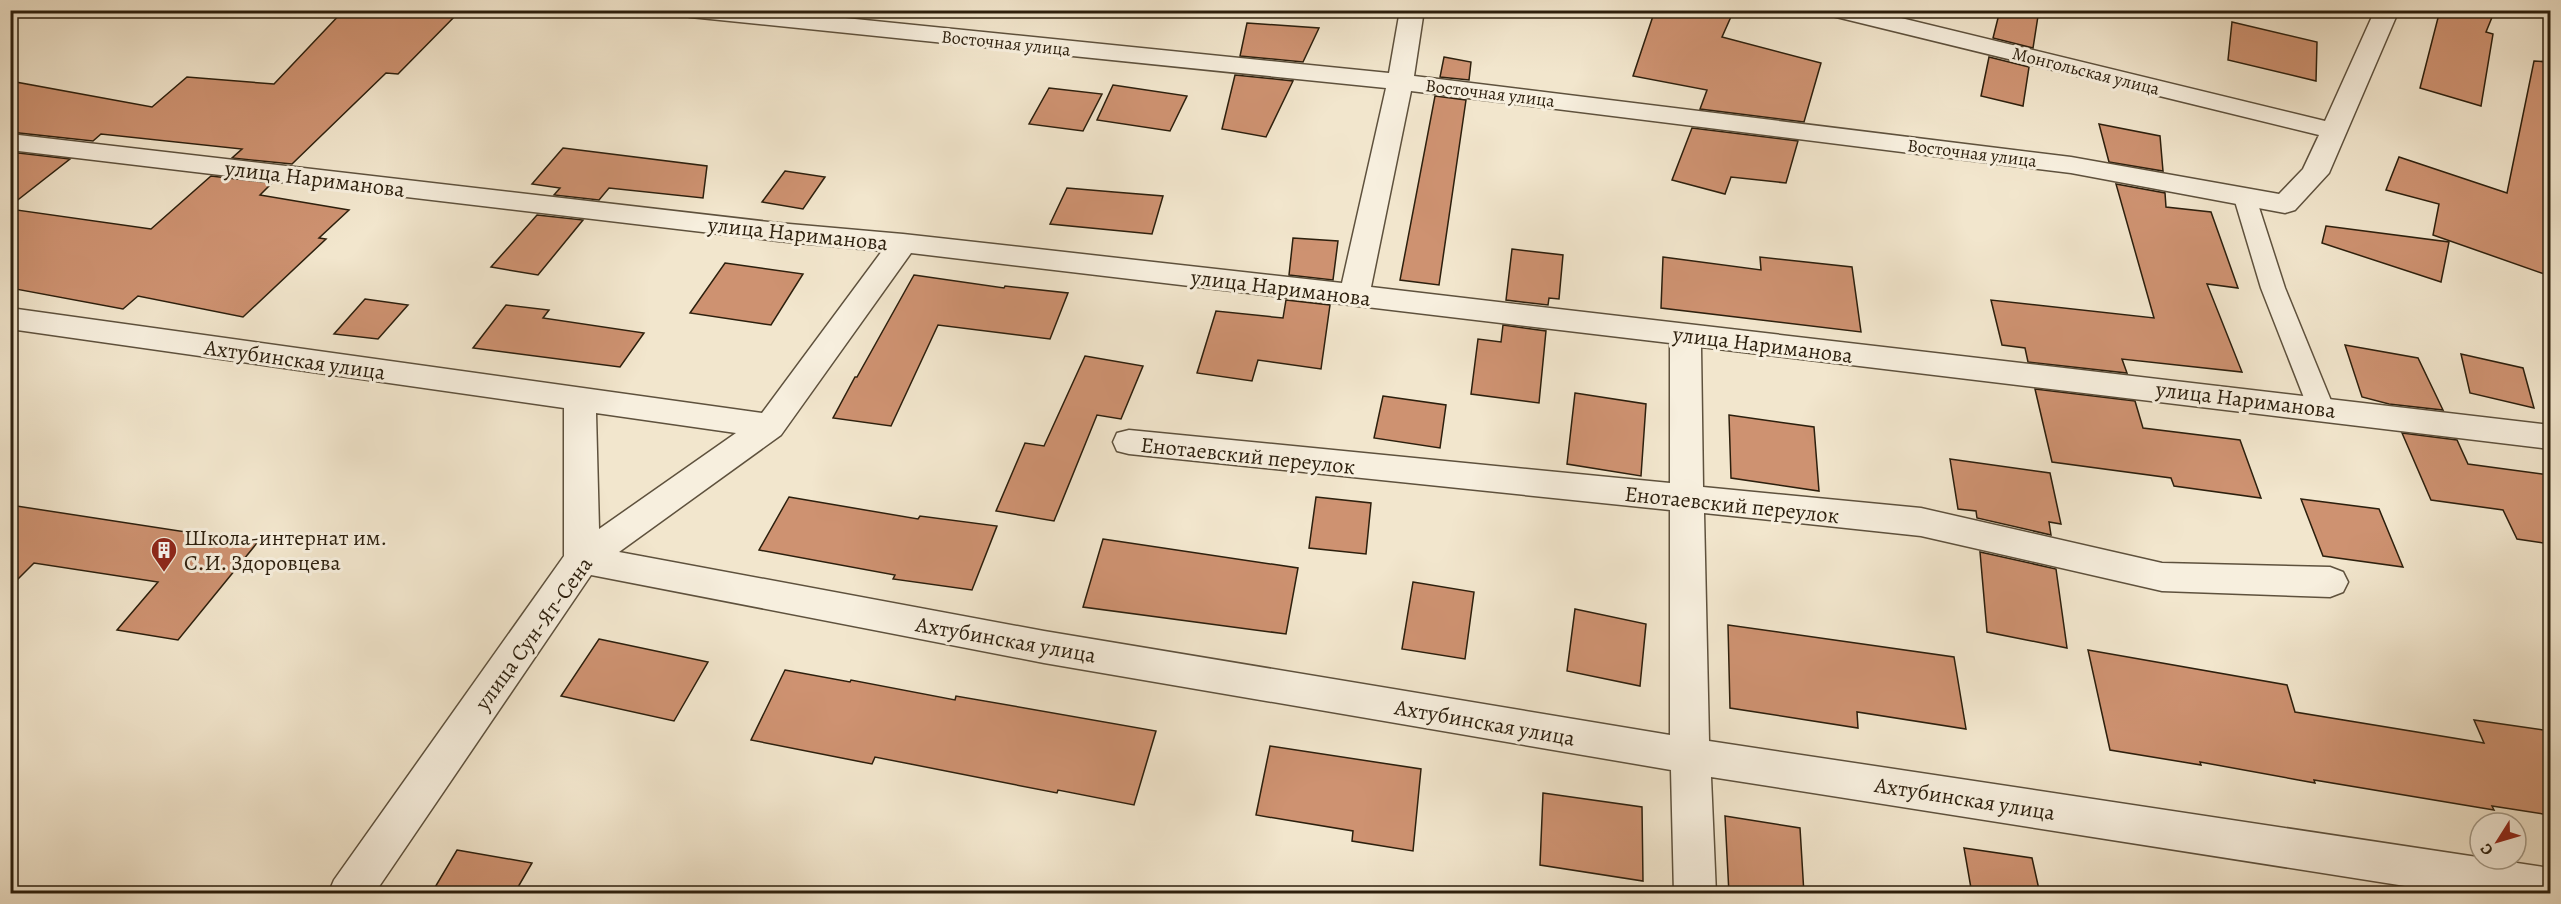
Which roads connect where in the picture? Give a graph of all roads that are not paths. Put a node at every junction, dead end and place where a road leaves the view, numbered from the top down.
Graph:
1 (690, 10) edge
2 (1412, 10) edge
3 (1836, 10) edge
4 (2387, 10) edge
5 (1886, 16) edge
6 (1400, 82) junction
7 (2335, 131) junction
8 (10, 142) edge
9 (2246, 198) junction
10 (903, 243) junction
11 (1354, 295) junction
12 (10, 318) edge
13 (1685, 335) junction
14 (580, 399) junction
15 (2321, 408) junction
16 (770, 426) junction
17 (2550, 436) edge
18 (1129, 442) dead end
19 (1687, 500) junction
20 (582, 560) junction
21 (2330, 582) dead end
22 (1689, 756) junction
23 (2550, 888) edge
24 (349, 894) edge
25 (1695, 894) edge

1 - 6 street, Восточная улица
2 - 6 street
3 - 5 street, Монгольская улица
4 - 7 street
5 - 7 street, Монгольская улица
6 - 9 street, Восточная улица
6 - 11 street
7 - 9 street, Восточная улица
8 - 10 street, улица Нариманова
9 - 15 lane
10 - 11 street, улица Нариманова
10 - 16 street, улица Сун-Ят-Сена
11 - 13 street, улица Нариманова
12 - 14 street, Ахтубинская улица
13 - 15 street, улица Нариманова
13 - 19 street
14 - 16 street, Ахтубинская улица
14 - 20 street
15 - 17 street, улица Нариманова
16 - 20 street, улица Сун-Ят-Сена
18 - 19 street, Енотаевский переулок
19 - 21 street, Енотаевский переулок
19 - 22 street
20 - 22 street, Ахтубинская улица
20 - 24 street, улица Сун-Ят-Сена
22 - 23 street, Ахтубинская улица
22 - 25 street

